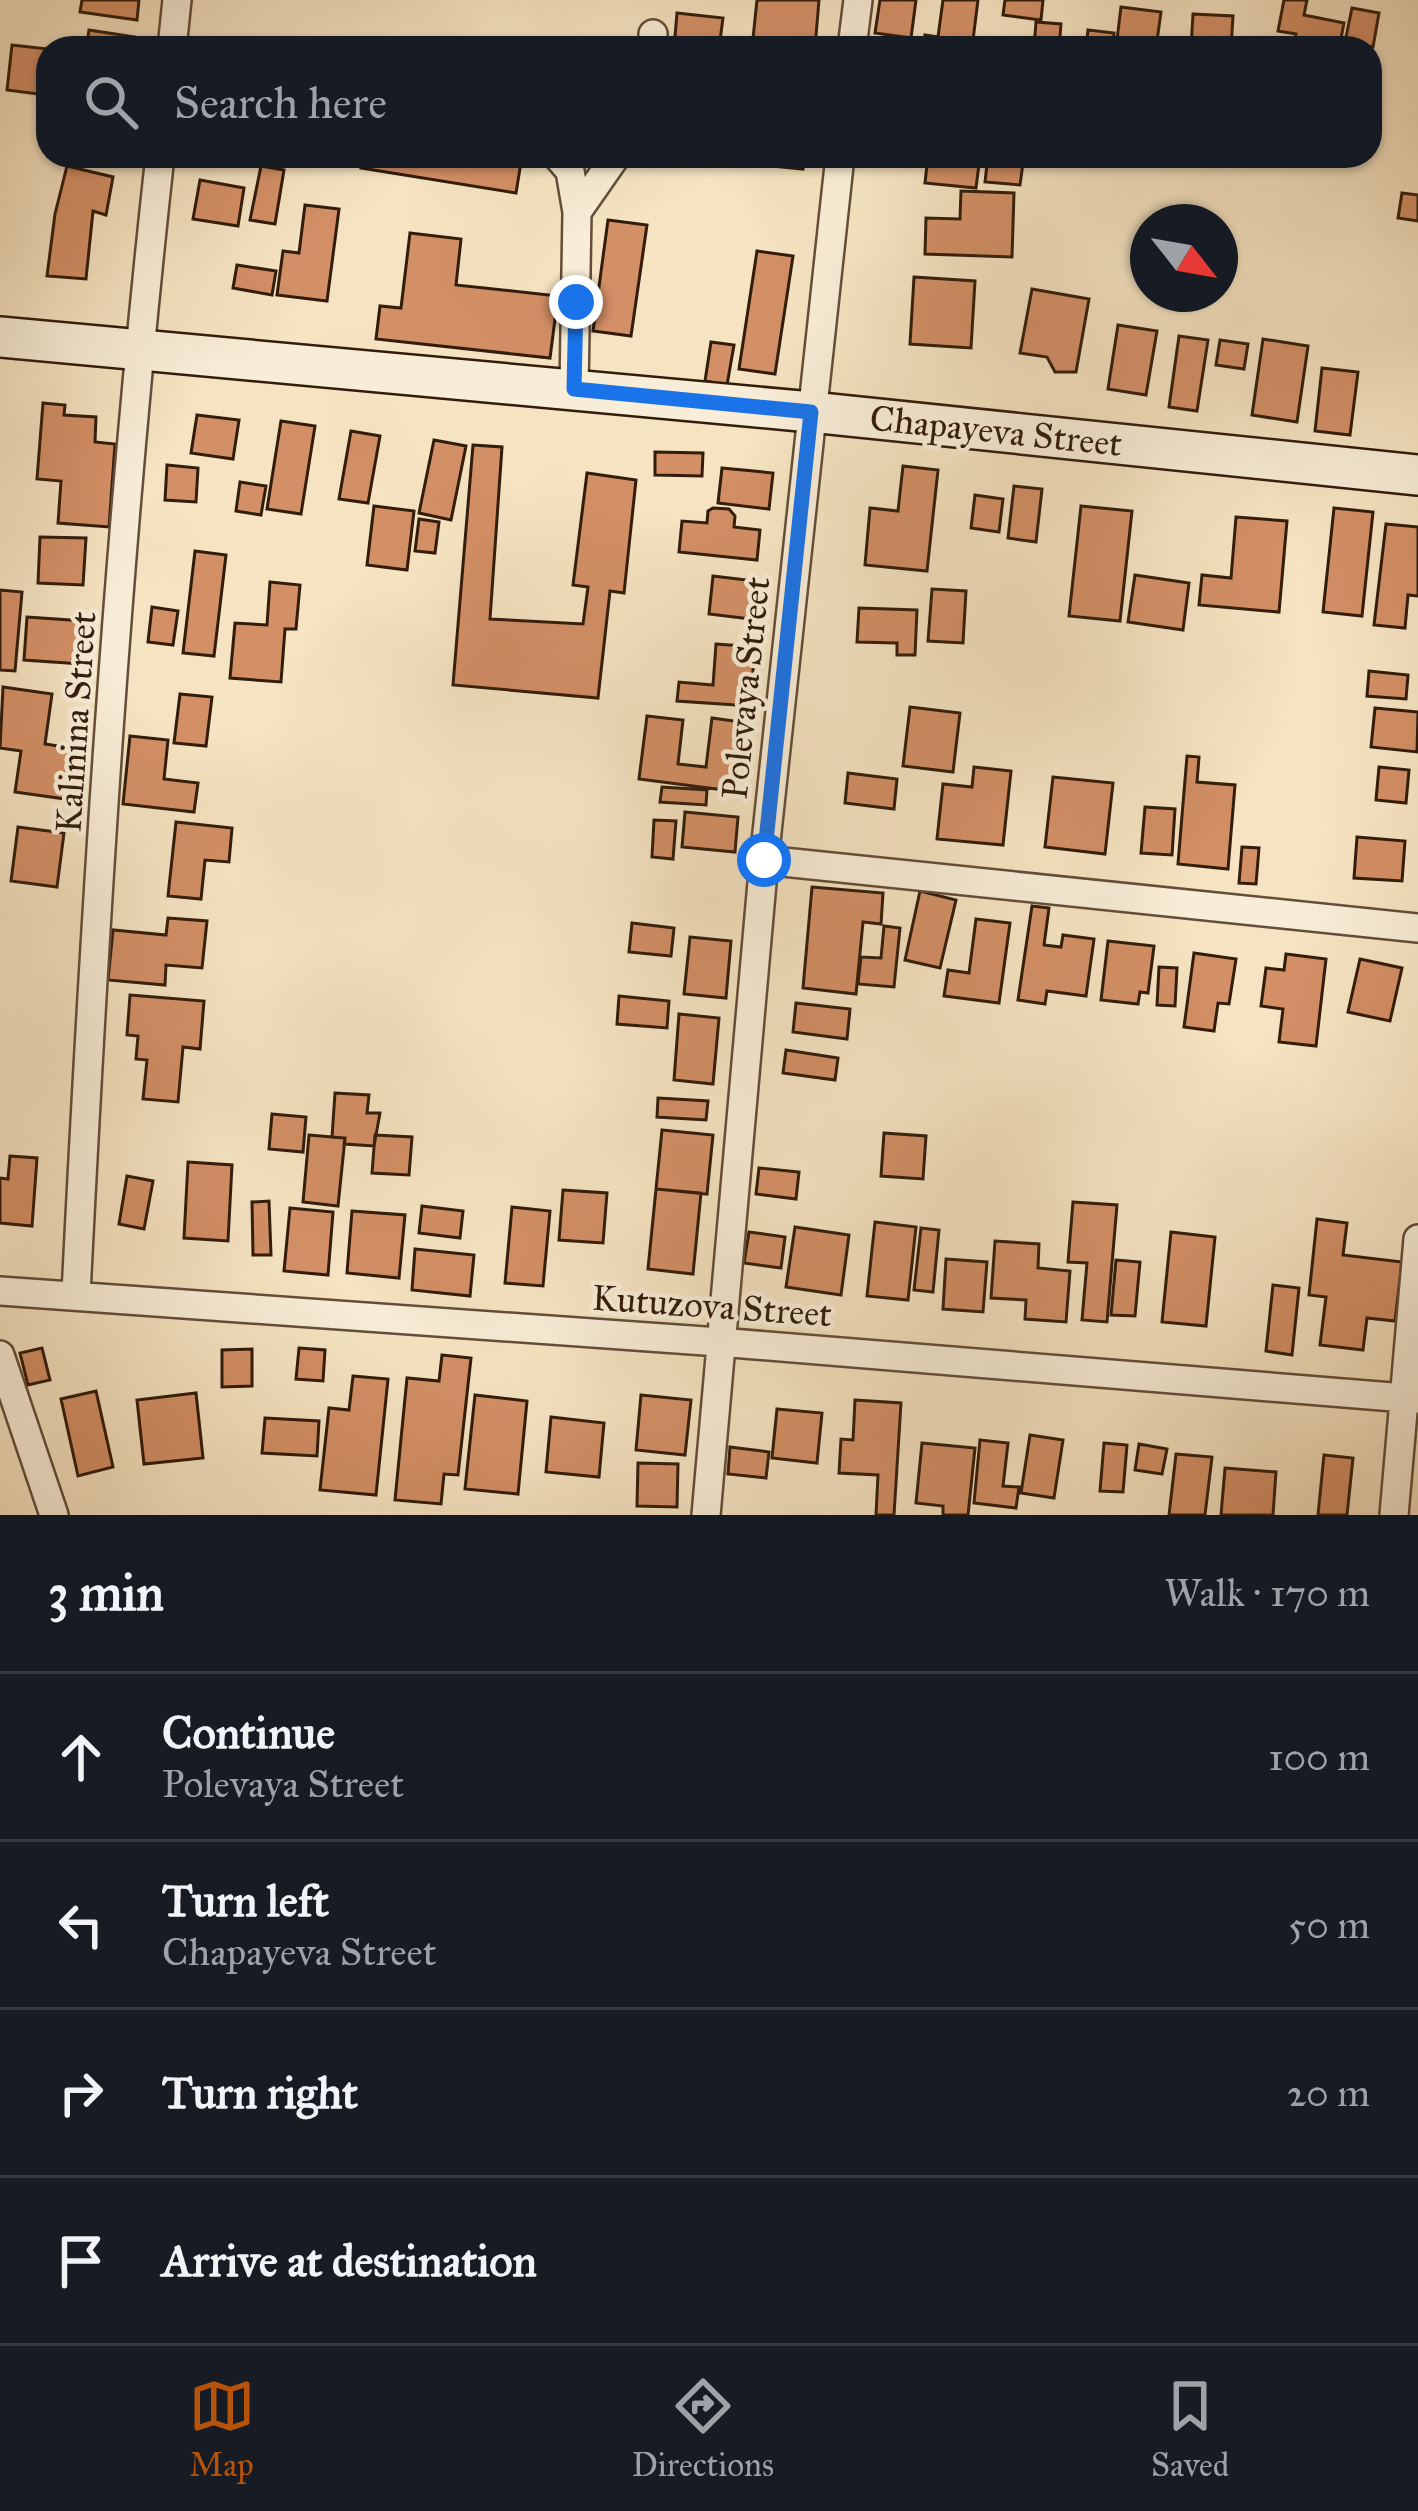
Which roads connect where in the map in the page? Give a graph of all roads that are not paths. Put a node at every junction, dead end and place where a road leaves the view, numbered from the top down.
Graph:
1 (177, 0) edge
2 (858, 0) edge
3 (173, 36) edge
4 (854, 36) edge
5 (159, 168) edge
6 (567, 168) edge
7 (608, 168) edge
8 (839, 168) edge
9 (577, 212) junction
10 (0, 337) edge
11 (139, 349) junction
12 (574, 389) junction
13 (811, 412) junction
14 (1418, 475) edge
15 (764, 860) junction
16 (1418, 928) edge
17 (1418, 1238) edge
18 (0, 1291) edge
19 (76, 1294) junction
20 (719, 1342) junction
21 (0, 1355) edge
22 (1411, 1398) edge
23 (54, 1515) edge
24 (706, 1515) edge
25 (1394, 1515) edge

1 - 3 street
2 - 4 street
5 - 11 street, Kalinina Street
6 - 9 street
7 - 9 street
8 - 13 street, Polevaya Street
9 - 12 street
10 - 11 street, Chapayeva Street
11 - 12 street, Chapayeva Street
11 - 19 street, Kalinina Street
12 - 13 street, Chapayeva Street
13 - 14 street, Chapayeva Street
13 - 15 street, Polevaya Street
15 - 16 street
15 - 20 street, Polevaya Street
17 - 22 street
18 - 19 street, Kutuzova Street
19 - 20 street, Kutuzova Street
20 - 22 street, Kutuzova Street
20 - 24 street, Polevaya Street
21 - 23 street
22 - 25 street

